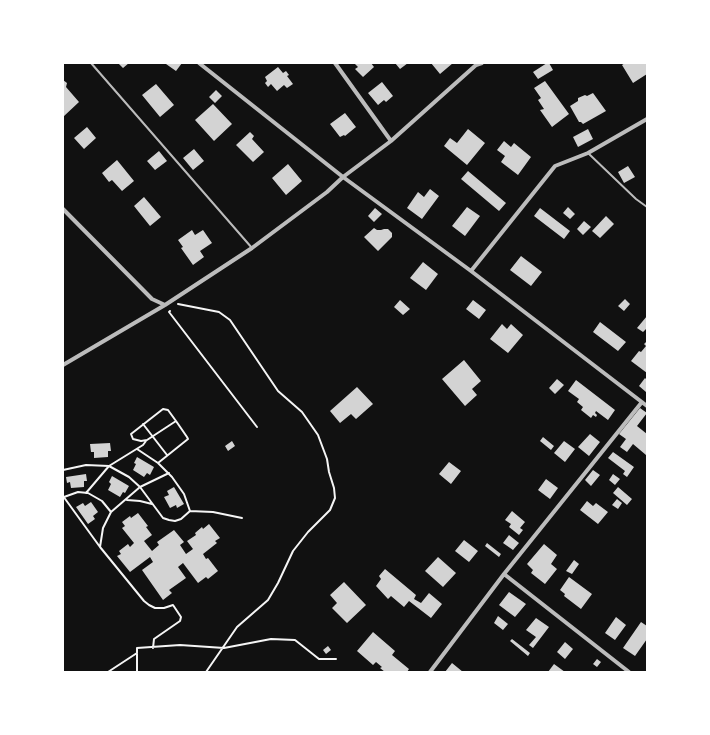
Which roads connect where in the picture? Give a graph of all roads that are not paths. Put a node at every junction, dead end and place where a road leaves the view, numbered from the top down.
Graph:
1 (91, 63) edge
2 (199, 63) edge
3 (336, 63) edge
4 (482, 63) edge
5 (647, 119) edge
6 (391, 141) junction
7 (588, 153) junction
8 (343, 177) junction
9 (647, 207) edge
10 (63, 209) edge
11 (252, 248) junction
12 (471, 271) junction
13 (165, 305) junction
14 (63, 365) edge
15 (642, 402) junction
16 (647, 406) edge
17 (504, 574) junction
18 (430, 672) edge
19 (629, 672) edge

1 - 11 lane
2 - 8 street
3 - 6 street
4 - 6 street
5 - 7 street
6 - 8 street
7 - 9 lane
7 - 12 street
8 - 11 street
8 - 12 street
10 - 13 street
11 - 13 street
12 - 15 street
13 - 14 street
15 - 16 street
15 - 17 street
17 - 18 street
17 - 19 street

